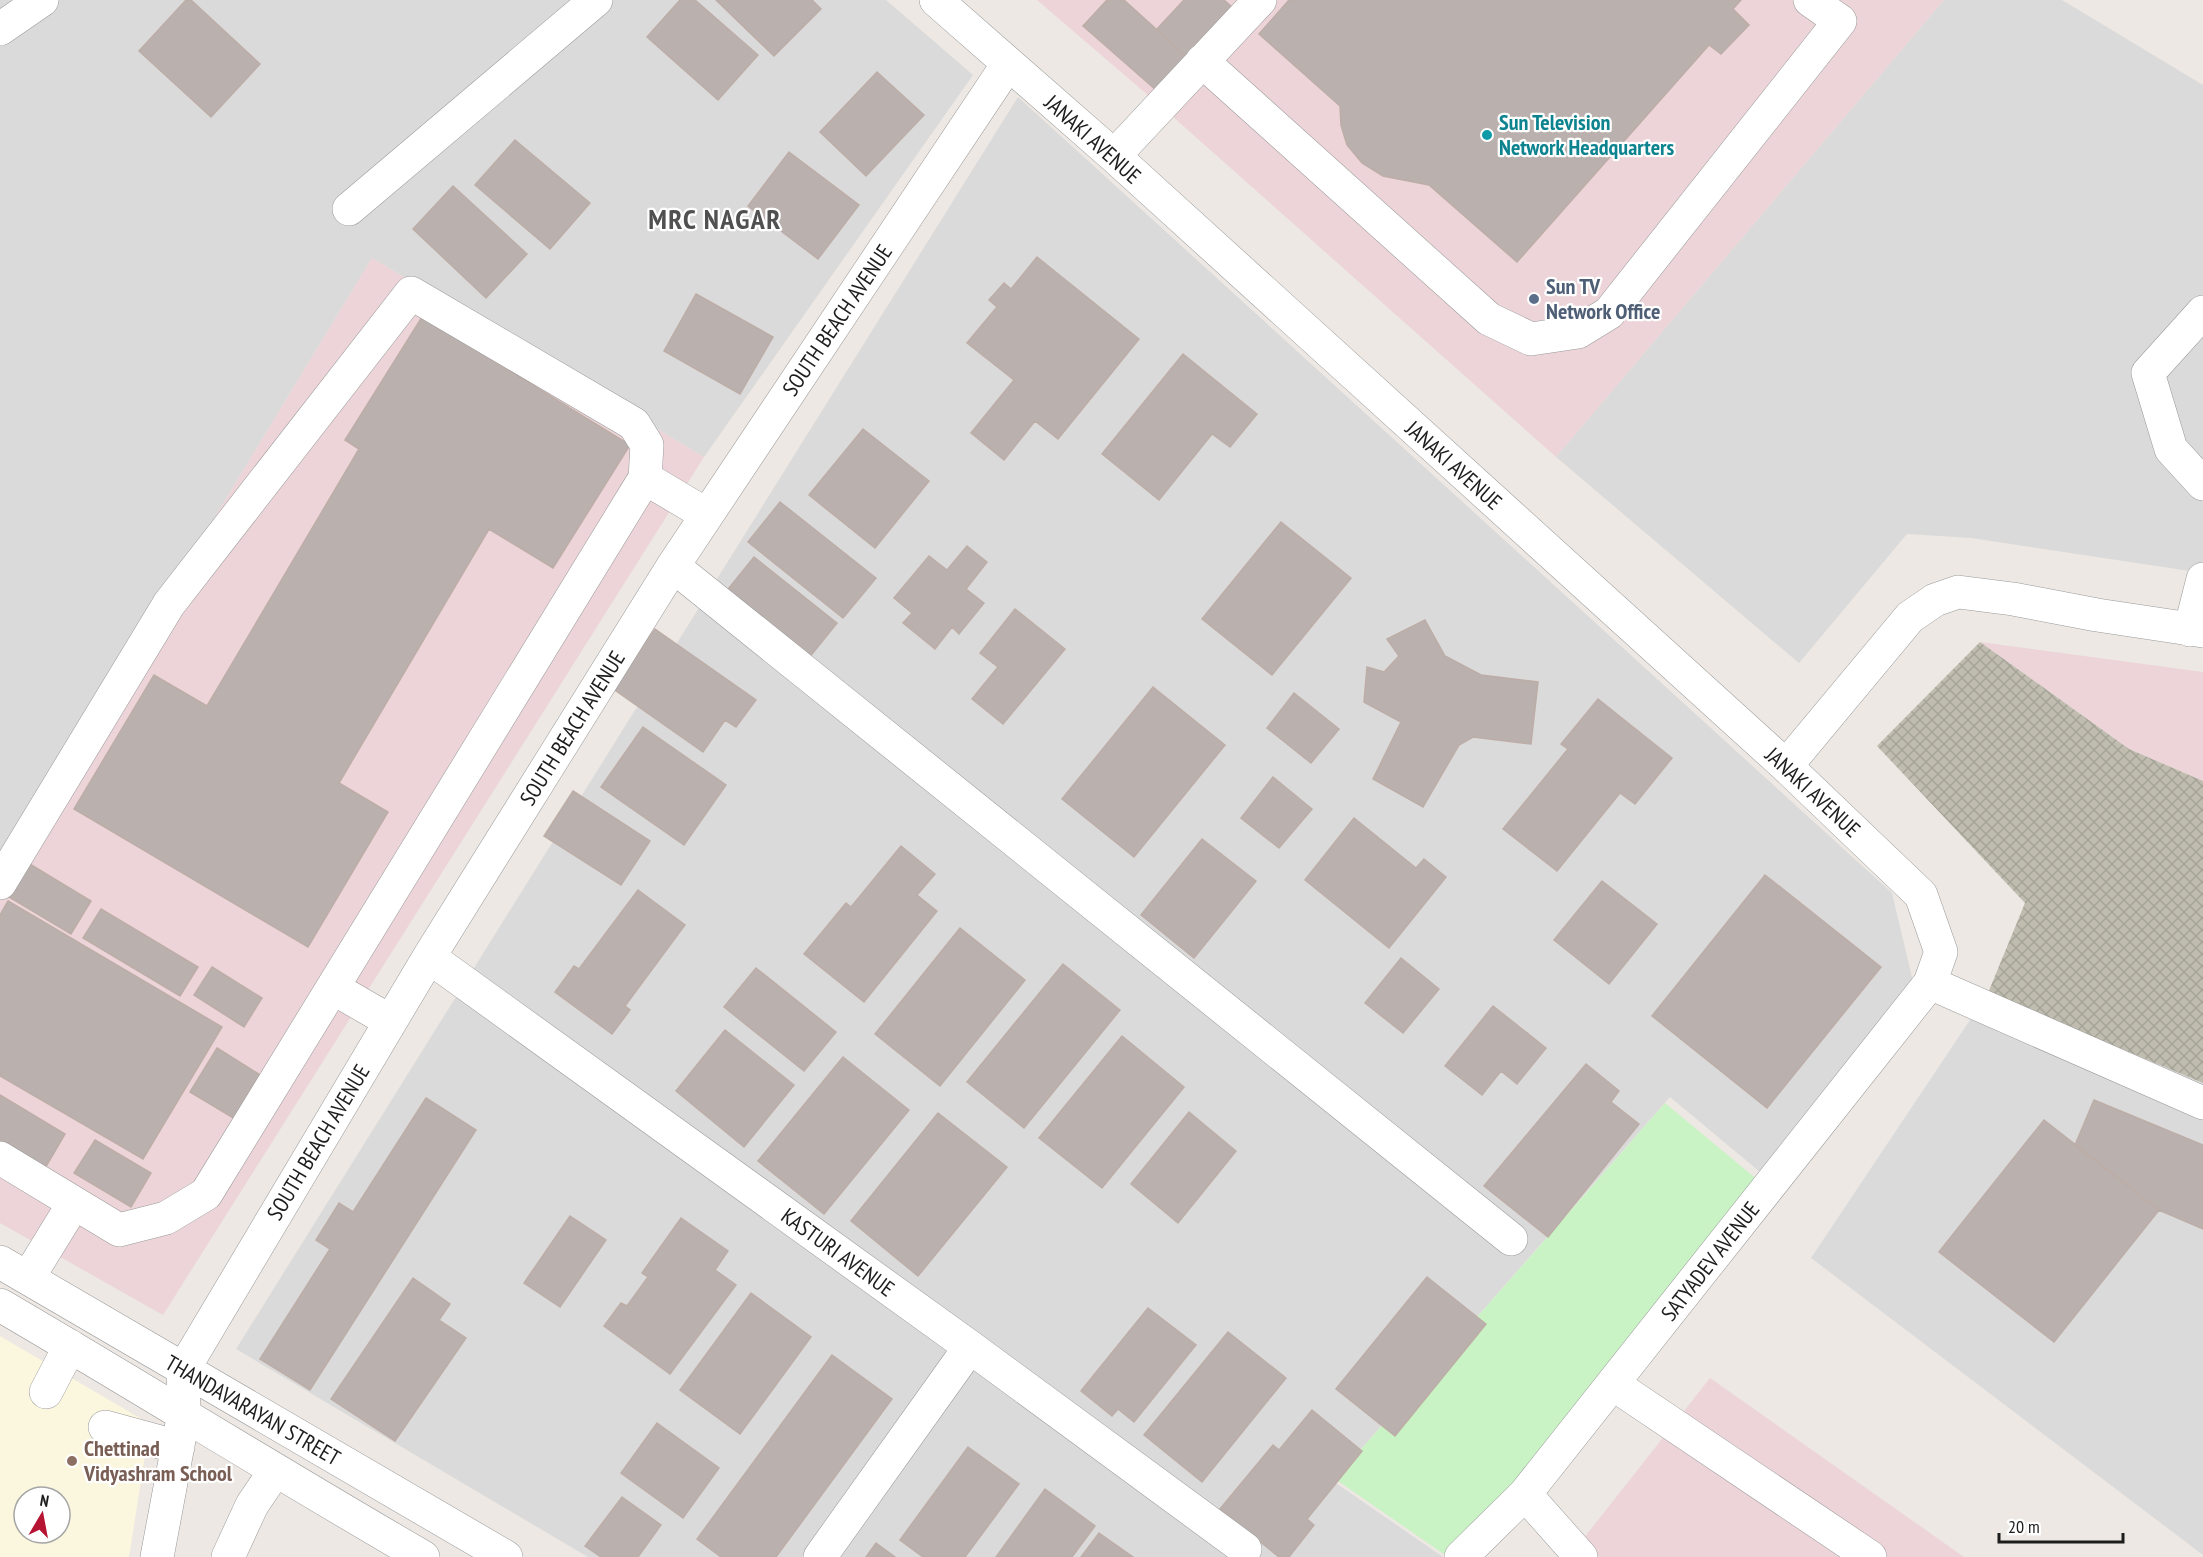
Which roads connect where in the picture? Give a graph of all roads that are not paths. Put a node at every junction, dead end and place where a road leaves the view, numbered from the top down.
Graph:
1 (42, 0) edge
2 (596, 0) edge
3 (936, 0) edge
4 (1260, 0) edge
5 (1810, 0) edge
6 (0, 29) edge
7 (1202, 61) junction
8 (1008, 64) junction
9 (1114, 156) junction
10 (349, 209) dead end
11 (2203, 312) edge
12 (645, 478) junction
13 (2203, 484) edge
14 (707, 515) junction
15 (673, 566) junction
16 (2203, 579) edge
17 (2197, 630) edge
18 (1786, 766) junction
19 (0, 884) edge
20 (1941, 952) joint
21 (429, 957) junction
22 (1930, 983) junction
23 (333, 988) junction
24 (390, 1021) junction
25 (2203, 1102) edge
26 (0, 1158) edge
27 (74, 1203) junction
28 (1511, 1239) dead end
29 (0, 1262) edge
30 (28, 1278) junction
31 (0, 1305) edge
32 (70, 1346) junction
33 (970, 1347) junction
34 (183, 1370) junction
35 (1613, 1384) junction
36 (46, 1392) dead end
37 (184, 1413) junction
38 (105, 1427) dead end
39 (178, 1448) junction
40 (275, 1471) junction
41 (1526, 1494) junction
42 (1245, 1549) dead end
43 (157, 1557) edge
44 (228, 1557) edge
45 (423, 1557) edge
46 (506, 1557) edge
47 (820, 1557) edge
48 (1461, 1557) edge
49 (1581, 1557) edge
50 (1870, 1557) edge

1 - 6 street
2 - 10 street
3 - 8 street, JANAKI AVENUE
4 - 7 street
5 - 7 street
7 - 9 street
8 - 9 street, JANAKI AVENUE
8 - 14 street, SOUTH BEACH AVENUE
9 - 18 street, JANAKI AVENUE
11 - 13 street
12 - 14 street
12 - 19 street
12 - 23 street
14 - 15 street, SOUTH BEACH AVENUE
15 - 21 street, SOUTH BEACH AVENUE
15 - 28 street
16 - 17 street
17 - 18 street
18 - 20 street, JANAKI AVENUE
20 - 22 street, SATYADEV AVENUE
21 - 24 street, SOUTH BEACH AVENUE
21 - 33 street, KASTURI AVENUE
22 - 25 street
22 - 35 street, SATYADEV AVENUE
23 - 24 street
23 - 27 street
24 - 34 street, SOUTH BEACH AVENUE
26 - 27 street
27 - 30 street
29 - 30 street, THANDAVARAYAN STREET
30 - 34 street, THANDAVARAYAN STREET
31 - 32 street, THANDAVARAYAN STREET
32 - 36 street
32 - 37 street, THANDAVARAYAN STREET
33 - 42 street, KASTURI AVENUE
33 - 47 street
34 - 37 street
34 - 46 street, THANDAVARAYAN STREET
35 - 41 street, SATYADEV AVENUE
35 - 50 street
37 - 39 street
37 - 40 street, THANDAVARAYAN STREET
38 - 39 street
39 - 43 street
40 - 44 street
40 - 45 street, THANDAVARAYAN STREET
41 - 48 street, SATYADEV AVENUE
41 - 49 street

